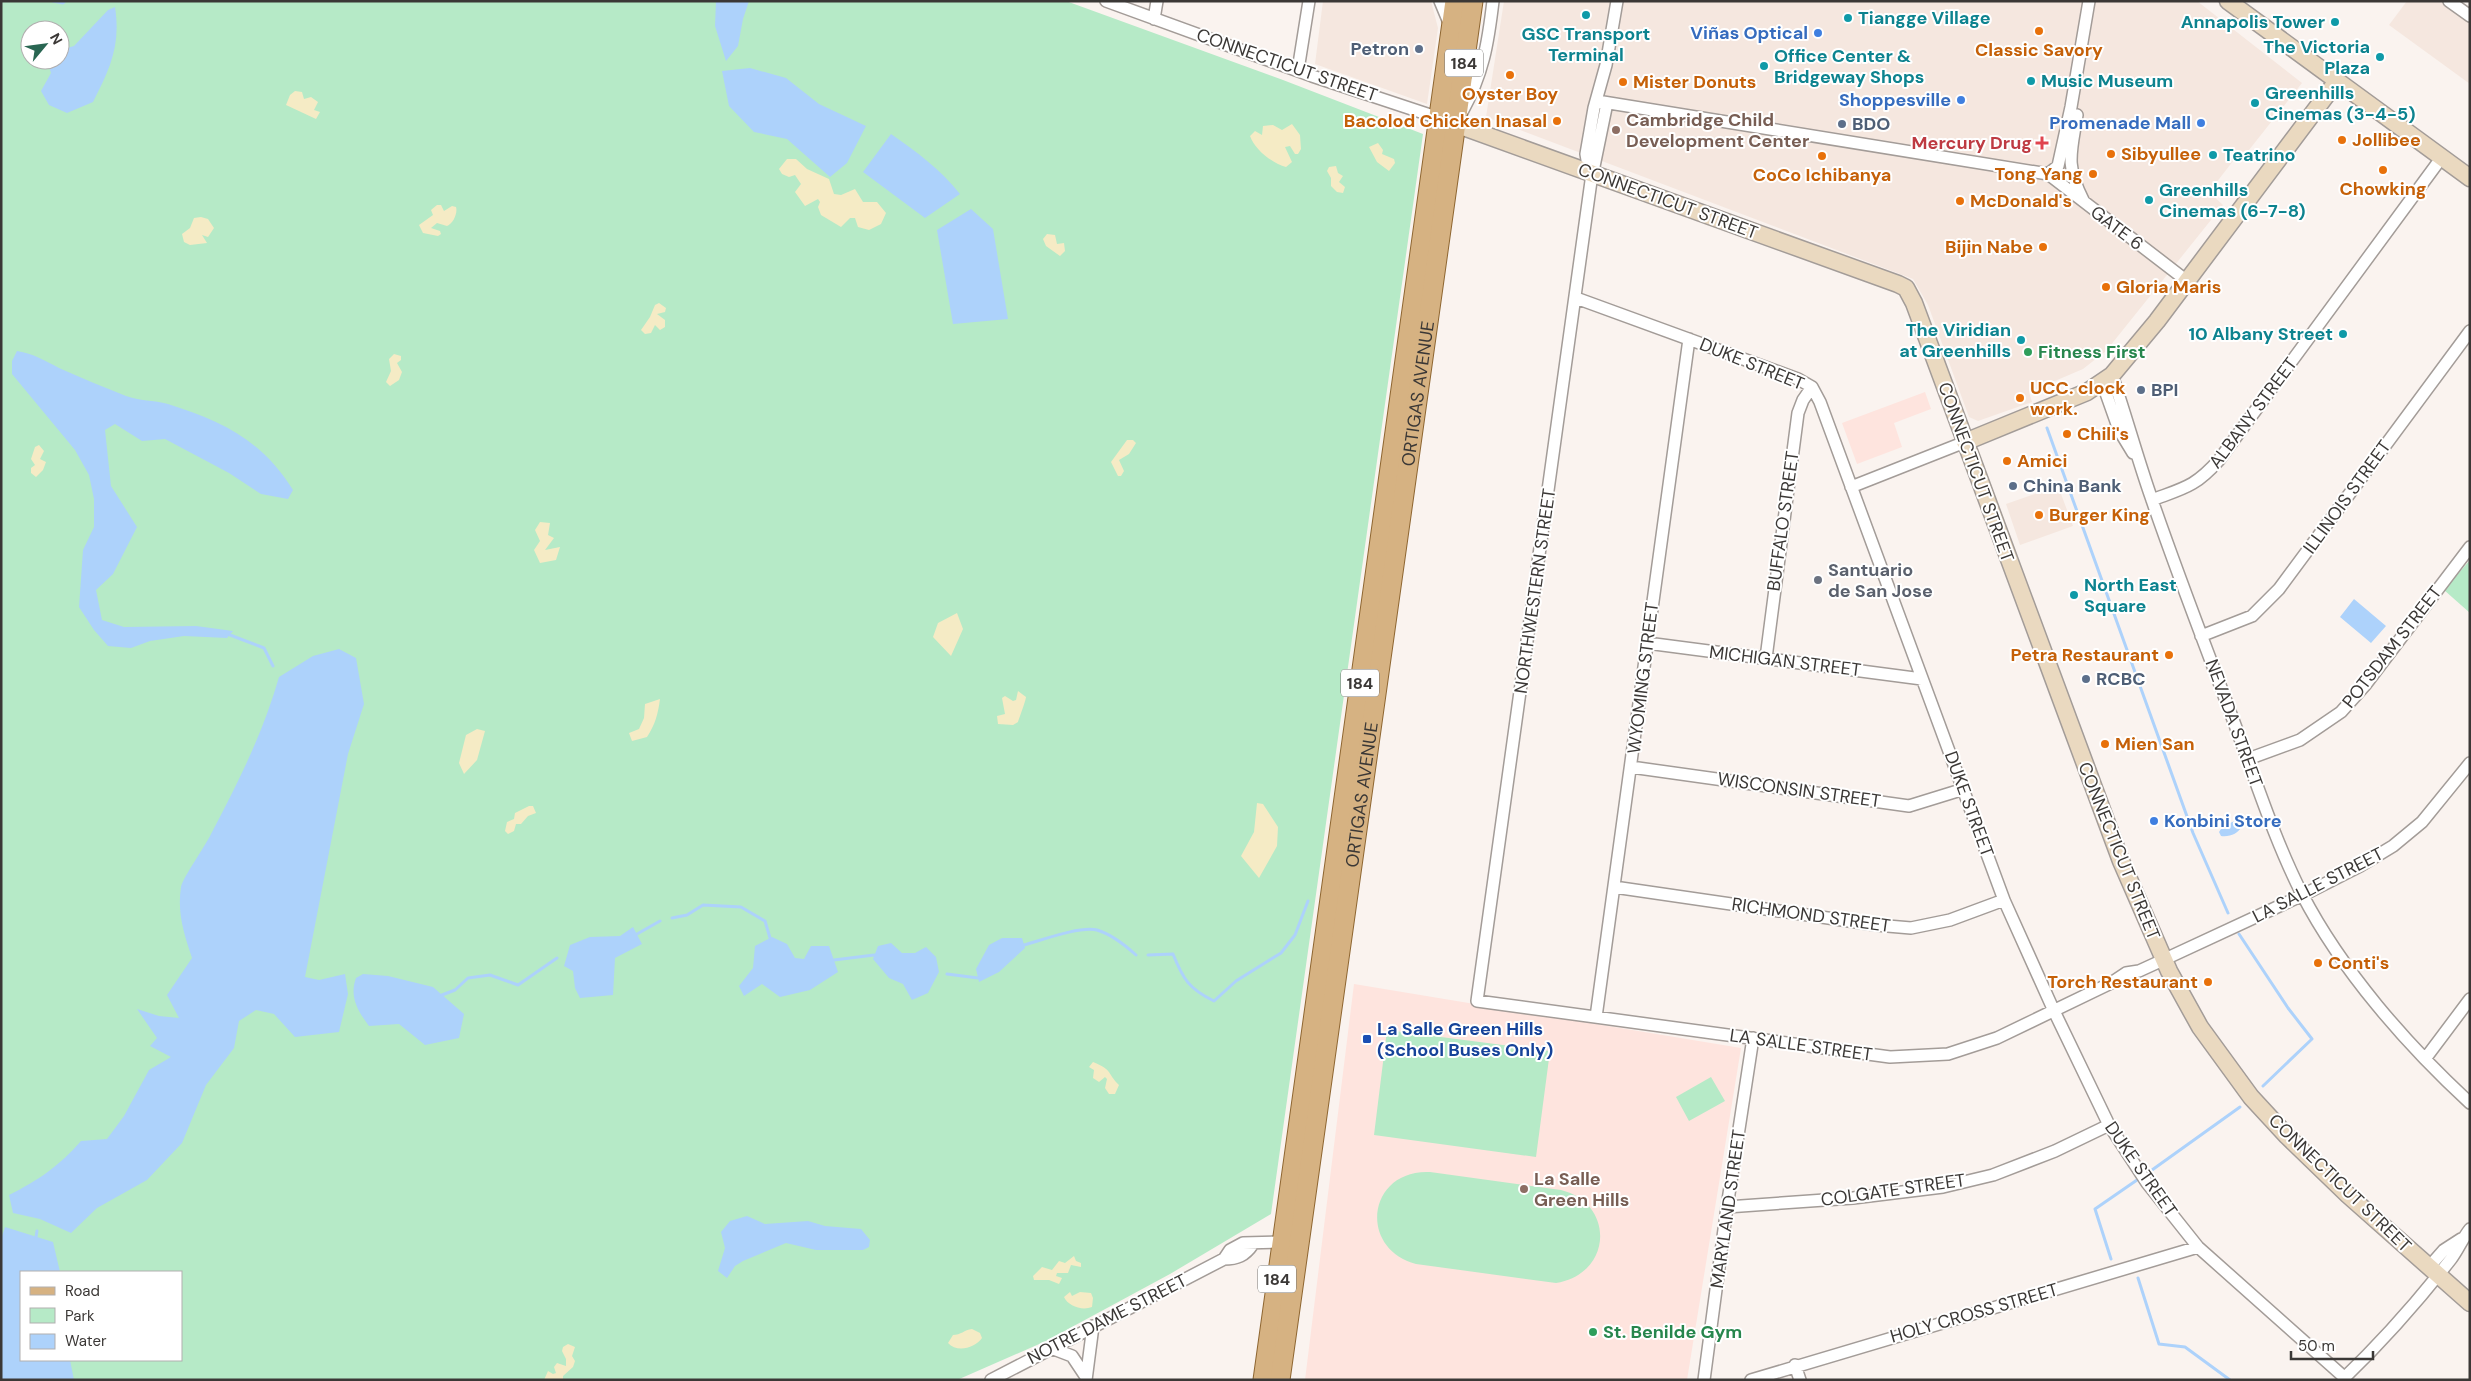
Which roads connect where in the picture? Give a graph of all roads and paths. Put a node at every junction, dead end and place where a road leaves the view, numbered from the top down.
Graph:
1 (1106, 1) edge
2 (1157, 1) edge
3 (1309, 1) edge
4 (1440, 1) edge
5 (1455, 1) edge
6 (1472, 1) edge
7 (1494, 1) edge
8 (1617, 1) edge
9 (2089, 1) edge
10 (2228, 1) edge
11 (2449, 1) edge
12 (2470, 16) edge
13 (1154, 18) junction
14 (1451, 29) junction
15 (1298, 70) junction
16 (2337, 81) junction
17 (1602, 102) junction
18 (2077, 115) dead end
19 (1447, 122) junction
20 (2442, 157) junction
21 (2048, 174) junction
22 (1591, 176) junction
23 (2470, 178) edge
24 (2085, 204) junction
25 (2187, 281) junction
26 (1576, 298) junction
27 (2470, 331) edge
28 (1689, 339) junction
29 (2107, 379) junction
30 (1812, 387) junction
31 (1965, 442) junction
32 (1851, 487) junction
33 (2152, 500) junction
34 (2470, 546) edge
35 (2201, 636) junction
36 (1647, 643) junction
37 (1766, 658) junction
38 (1922, 679) junction
39 (2248, 760) junction
40 (2470, 763) edge
41 (1632, 767) junction
42 (1964, 789) junction
43 (1614, 886) junction
44 (2303, 895) junction
45 (2004, 900) junction
46 (2163, 960) junction
47 (2470, 999) edge
48 (1477, 1001) joint
49 (2054, 1011) junction
50 (1596, 1017) junction
51 (1754, 1038) junction
52 (2425, 1059) junction
53 (2470, 1103) edge
54 (2109, 1126) junction
55 (1727, 1207) junction
56 (2466, 1234) edge
57 (1282, 1242) junction
58 (2198, 1247) junction
59 (2433, 1271) junction
60 (2470, 1303) edge
61 (1093, 1326) junction
62 (1051, 1348) junction
63 (1795, 1365) junction
64 (1086, 1378) edge
65 (2343, 1379) edge
66 (991, 1380) edge
67 (1263, 1380) edge
68 (1280, 1380) edge
69 (1704, 1380) edge
70 (1751, 1380) edge
71 (1800, 1380) edge

1 - 13 street, CONNECTICUT STREET
2 - 13 street
3 - 15 street
4 - 14 street
5 - 14 main road, ORTIGAS AVENUE / 184
6 - 19 main road, ORTIGAS AVENUE / 184
7 - 19 street
8 - 17 street, NORTHWESTERN STREET
9 - 21 street
10 - 16 street
11 - 12 street
13 - 15 street, CONNECTICUT STREET
14 - 19 main road, ORTIGAS AVENUE / 184
15 - 19 street, CONNECTICUT STREET
16 - 20 street
16 - 25 street
17 - 21 street
17 - 22 street, NORTHWESTERN STREET
18 - 24 street
19 - 22 street, CONNECTICUT STREET
19 - 57 main road, ORTIGAS AVENUE / 184
19 - 68 main road, ORTIGAS AVENUE / 184
20 - 23 street
20 - 33 street, ALBANY STREET
21 - 24 street, GATE 6
22 - 26 street, NORTHWESTERN STREET
22 - 31 street, CONNECTICUT STREET
24 - 25 street, GATE 6
25 - 29 street
26 - 28 street, DUKE STREET
26 - 48 street, NORTHWESTERN STREET
27 - 35 street, ILLINOIS STREET
28 - 30 street, DUKE STREET
28 - 36 street, WYOMING STREET
29 - 31 street
29 - 33 street, NEVADA STREET
30 - 32 street, DUKE STREET
30 - 37 street, BUFFALO STREET
31 - 32 street
31 - 46 street, CONNECTICUT STREET
32 - 38 street, DUKE STREET
33 - 35 street, NEVADA STREET
34 - 39 street, POTSDAM STREET
35 - 39 street, NEVADA STREET
36 - 37 street, MICHIGAN STREET
36 - 41 street, WYOMING STREET
37 - 38 street, MICHIGAN STREET
38 - 42 street, DUKE STREET
39 - 44 street, NEVADA STREET
40 - 44 street, LA SALLE STREET
41 - 42 street, WISCONSIN STREET
41 - 43 street, WYOMING STREET
42 - 45 street, DUKE STREET
43 - 45 street, RICHMOND STREET
43 - 50 street, WYOMING STREET
44 - 46 street, LA SALLE STREET
44 - 52 street, NEVADA STREET
45 - 49 street, DUKE STREET
46 - 49 street, LA SALLE STREET
46 - 59 street, CONNECTICUT STREET
47 - 52 street
48 - 50 street, LA SALLE STREET
49 - 51 street, LA SALLE STREET
49 - 54 street, DUKE STREET
50 - 51 street, LA SALLE STREET
51 - 55 street, MARYLAND STREET
52 - 53 street, NEVADA STREET
54 - 55 street, COLGATE STREET
54 - 58 street, DUKE STREET
55 - 69 street, MARYLAND STREET
56 - 59 street
57 - 61 street, NOTRE DAME STREET
57 - 67 main road, ORTIGAS AVENUE / 184
58 - 63 street, HOLY CROSS STREET
58 - 65 street, DUKE STREET
59 - 60 street, CONNECTICUT STREET
59 - 65 street
61 - 62 street, NOTRE DAME STREET
61 - 64 street
62 - 64 street
62 - 66 street, NOTRE DAME STREET
63 - 70 street, HOLY CROSS STREET
63 - 71 street

